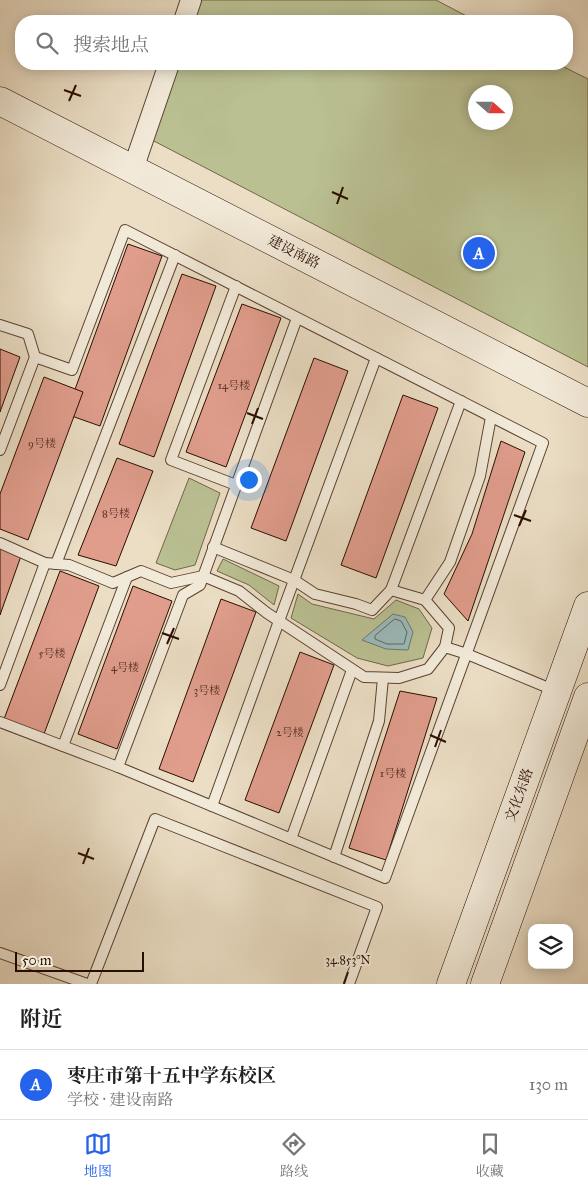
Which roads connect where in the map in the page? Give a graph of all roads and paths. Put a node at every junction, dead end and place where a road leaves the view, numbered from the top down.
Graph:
1 (192, 0) edge
2 (186, 15) edge
3 (168, 70) edge
4 (0, 101) edge
5 (133, 169) junction
6 (175, 255) junction
7 (236, 286) junction
8 (297, 318) junction
9 (0, 325) edge
10 (35, 357) junction
11 (376, 358) junction
12 (461, 401) junction
13 (588, 403) edge
14 (491, 417) junction
15 (0, 450) edge
16 (236, 484) junction
17 (0, 543) edge
18 (213, 547) junction
19 (51, 563) junction
20 (203, 576) junction
21 (127, 578) junction
22 (294, 580) junction
23 (391, 590) junction
24 (425, 600) junction
25 (588, 606) edge
26 (279, 620) junction
27 (445, 647) junction
28 (467, 654) junction
29 (352, 670) junction
30 (384, 678) junction
31 (0, 686) edge
32 (557, 692) junction
33 (587, 702) edge
34 (0, 722) edge
35 (64, 746) junction
36 (118, 767) junction
37 (212, 806) junction
38 (291, 839) junction
39 (334, 857) junction
40 (0, 953) edge
41 (453, 979) edge
42 (89, 984) edge
43 (349, 984) edge
44 (484, 984) edge

1 - 2 street
3 - 5 street
4 - 5 street, 建设南路
5 - 13 street, 建设南路
6 - 7 lane
6 - 10 lane
6 - 19 lane
7 - 8 lane
7 - 16 lane
8 - 11 lane
8 - 16 lane
9 - 10 lane
10 - 15 lane
11 - 12 lane
11 - 22 lane
12 - 14 lane
12 - 23 lane
14 - 24 lane
14 - 28 lane
16 - 18 lane
17 - 19 lane
18 - 20 lane
18 - 22 lane
19 - 21 lane
19 - 31 lane
20 - 21 lane
20 - 26 lane
20 - 36 lane
21 - 35 lane
22 - 23 lane
22 - 26 lane
23 - 24 lane
24 - 27 lane
25 - 32 street, 文化东路
26 - 29 lane
26 - 37 lane
27 - 28 lane
27 - 30 lane
28 - 32 lane
28 - 39 lane
29 - 30 lane
29 - 38 lane
30 - 39 lane
32 - 33 street
32 - 41 street, 文化东路
33 - 44 street
34 - 35 lane
35 - 36 lane
36 - 37 lane
37 - 38 lane
38 - 39 lane
40 - 42 lane
41 - 44 street
42 - 43 lane

